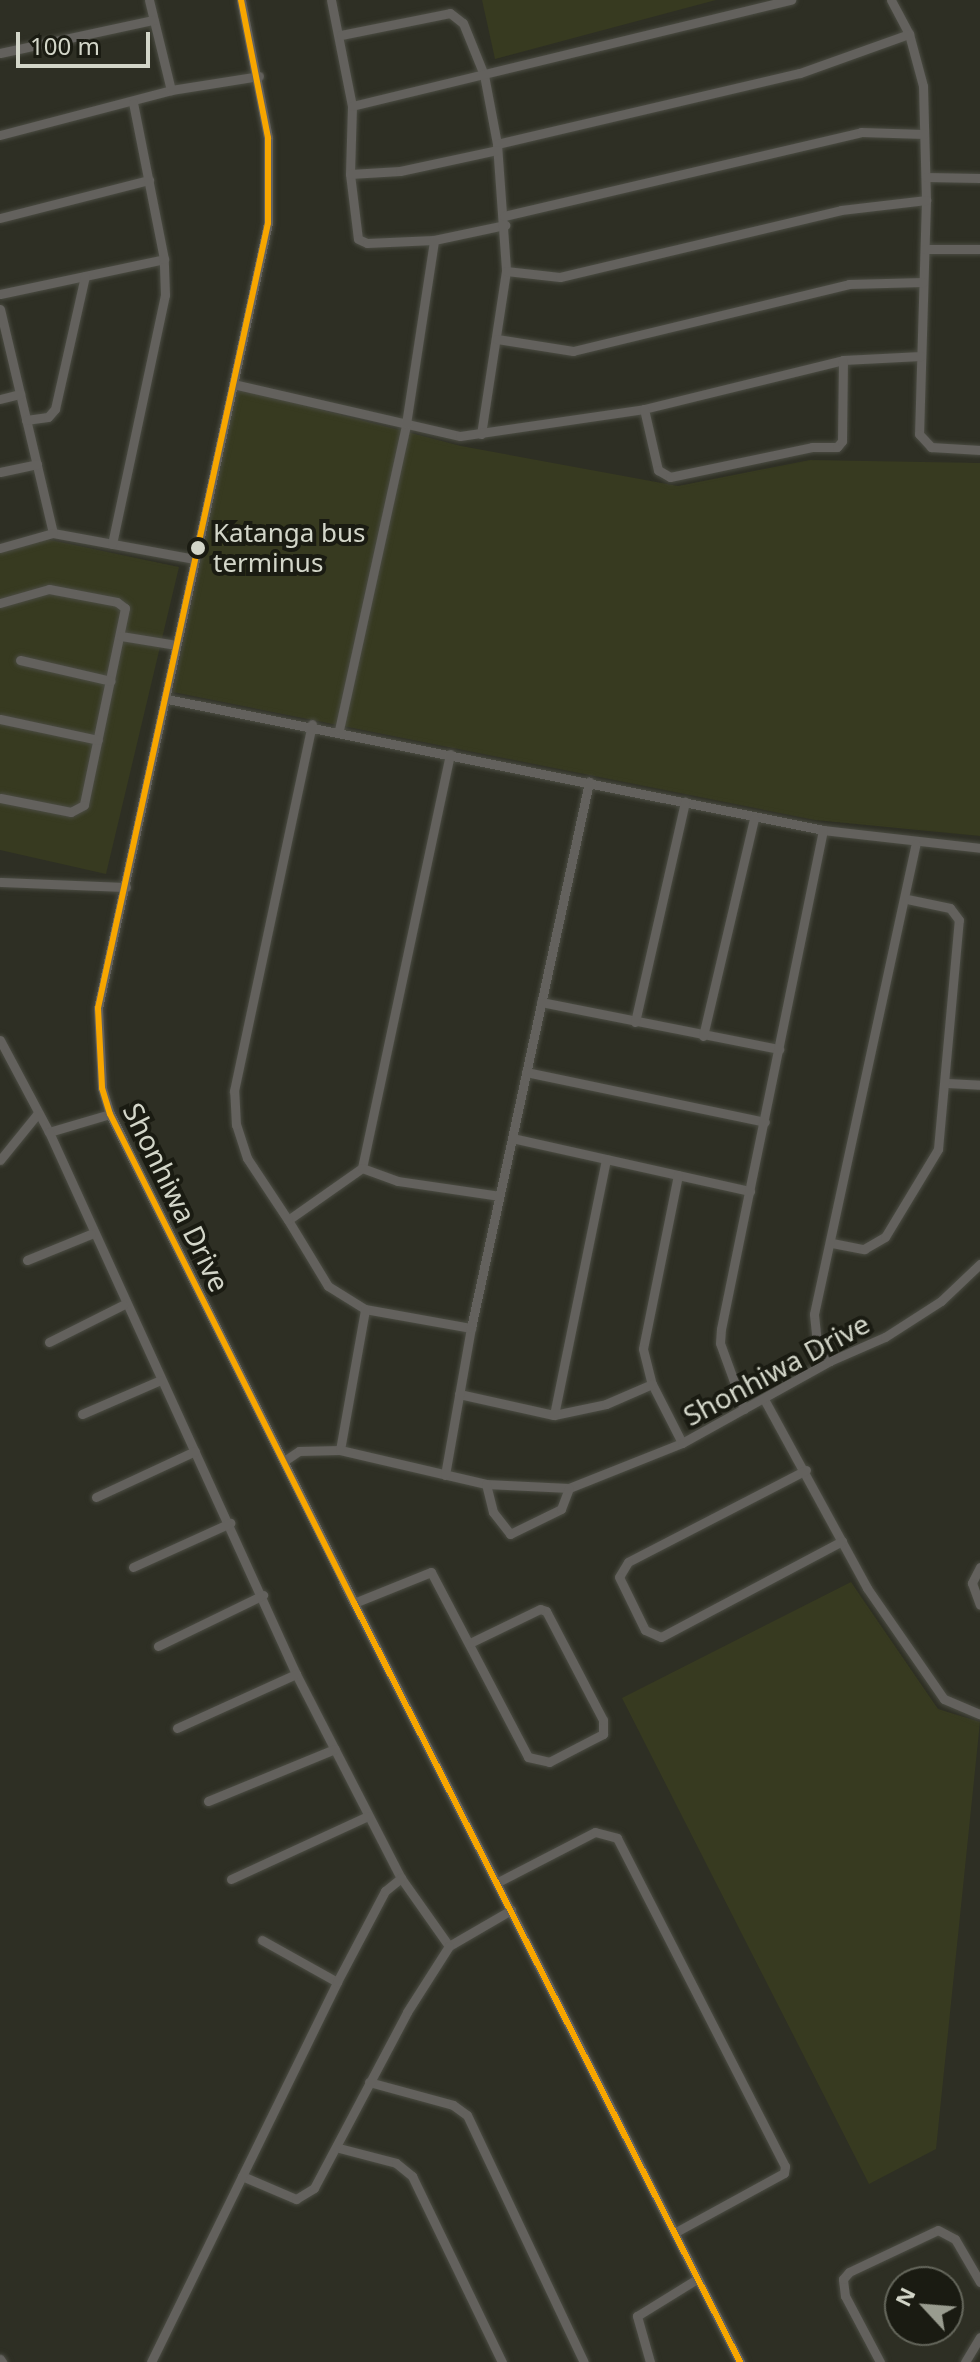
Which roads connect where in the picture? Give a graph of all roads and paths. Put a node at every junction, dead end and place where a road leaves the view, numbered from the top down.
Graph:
1 (149, 0) edge
2 (241, 0) edge
3 (331, 0) edge
4 (791, 0) edge
5 (891, 0) edge
6 (153, 20) junction
7 (909, 34) junction
8 (341, 35) junction
9 (0, 53) edge
10 (484, 75) junction
11 (259, 76) junction
12 (171, 90) junction
13 (133, 103) junction
14 (352, 106) junction
15 (924, 134) junction
16 (0, 135) edge
17 (497, 147) junction
18 (350, 174) junction
19 (926, 177) junction
20 (980, 178) edge
21 (149, 180) junction
22 (926, 200) junction
23 (0, 218) edge
24 (504, 221) junction
25 (434, 240) junction
26 (925, 249) junction
27 (980, 249) edge
28 (164, 259) junction
29 (506, 271) junction
30 (85, 276) junction
31 (923, 282) junction
32 (0, 294) edge
33 (1, 316) edge
34 (497, 339) junction
35 (921, 356) junction
36 (843, 360) junction
37 (233, 384) junction
38 (20, 394) junction
39 (0, 399) edge
40 (644, 409) junction
41 (26, 420) junction
42 (406, 424) junction
43 (481, 434) junction
44 (980, 450) edge
45 (37, 464) junction
46 (0, 472) edge
47 (53, 533) junction
48 (112, 544) junction
49 (0, 548) edge
50 (195, 559) junction
51 (0, 603) edge
52 (121, 636) junction
53 (176, 645) junction
54 (20, 660) dead end
55 (111, 681) junction
56 (167, 699) junction
57 (0, 719) edge
58 (312, 724) junction
59 (339, 730) junction
60 (98, 740) junction
61 (450, 754) junction
62 (589, 782) junction
63 (0, 798) edge
64 (685, 802) junction
65 (754, 818) junction
66 (823, 830) junction
67 (916, 844) junction
68 (980, 848) edge
69 (0, 882) edge
70 (126, 887) junction
71 (907, 899) junction
72 (541, 1002) junction
73 (635, 1022) junction
74 (703, 1036) junction
75 (0, 1040) edge
76 (779, 1049) junction
77 (526, 1072) junction
78 (947, 1083) junction
79 (980, 1085) edge
80 (38, 1113) junction
81 (110, 1114) junction
82 (765, 1122) junction
83 (49, 1132) junction
84 (512, 1138) junction
85 (606, 1159) junction
86 (0, 1160) edge
87 (362, 1168) junction
88 (678, 1175) junction
89 (750, 1191) junction
90 (499, 1196) junction
91 (288, 1220) junction
92 (91, 1234) junction
93 (832, 1243) junction
94 (27, 1260) dead end
95 (980, 1264) edge
96 (123, 1305) junction
97 (365, 1309) junction
98 (471, 1328) junction
99 (49, 1342) dead end
100 (830, 1361) junction
101 (161, 1380) junction
102 (652, 1384) junction
103 (459, 1394) junction
104 (764, 1399) junction
105 (744, 1409) junction
106 (82, 1414) dead end
107 (554, 1415) junction
108 (682, 1443) junction
109 (340, 1450) junction
110 (195, 1451) junction
111 (284, 1461) junction
112 (806, 1470) junction
113 (445, 1475) junction
114 (486, 1484) junction
115 (569, 1488) junction
116 (96, 1497) dead end
117 (230, 1523) junction
118 (842, 1541) junction
119 (133, 1567) dead end
120 (980, 1567) edge
121 (263, 1595) junction
122 (354, 1603) junction
123 (980, 1605) edge
124 (470, 1643) junction
125 (158, 1646) dead end
126 (296, 1674) junction
127 (980, 1714) edge
128 (177, 1728) dead end
129 (335, 1749) junction
130 (208, 1801) dead end
131 (368, 1816) junction
132 (401, 1878) junction
133 (231, 1879) dead end
134 (498, 1882) junction
135 (511, 1910) junction
136 (262, 1940) dead end
137 (449, 1946) junction
138 (337, 1982) junction
139 (369, 2082) junction
140 (339, 2148) junction
141 (242, 2176) junction
142 (674, 2233) junction
143 (976, 2263) edge
144 (697, 2279) junction
145 (980, 2282) edge
146 (980, 2337) edge
147 (151, 2362) edge
148 (502, 2362) edge
149 (584, 2362) edge
150 (650, 2362) edge
151 (740, 2362) edge
152 (880, 2362) edge
153 (965, 2362) edge

1 - 6 street
2 - 11 street, Shonhiwa Drive
3 - 8 street
4 - 10 street
5 - 7 street
6 - 9 street
6 - 12 street
7 - 15 street
7 - 17 street
8 - 10 street
8 - 14 street
10 - 14 street
10 - 17 street
11 - 12 street
11 - 37 street, Shonhiwa Drive
12 - 13 street
13 - 16 street
13 - 21 street
14 - 18 street
15 - 19 street
15 - 24 street
17 - 18 street
17 - 24 street
18 - 25 street
19 - 20 street
19 - 22 street
21 - 23 street
21 - 28 street
22 - 26 street
22 - 29 street
24 - 25 street
24 - 29 street
25 - 42 street
26 - 27 street
26 - 31 street
28 - 30 street
28 - 48 street
29 - 34 street
30 - 32 street
30 - 41 street
31 - 34 street
31 - 35 street
33 - 38 street
34 - 43 street
35 - 36 street
35 - 44 street
36 - 40 street
36 - 40 street
37 - 42 street
37 - 50 street, Shonhiwa Drive
38 - 39 street
38 - 41 street
40 - 43 street
41 - 45 street
42 - 43 street
42 - 59 street
45 - 46 street
45 - 47 street
47 - 48 street
47 - 49 street
48 - 50 street
50 - 53 street, Shonhiwa Drive
51 - 52 street
52 - 53 street
52 - 55 street
53 - 56 street, Shonhiwa Drive
54 - 55 street
55 - 60 street
56 - 58 street
56 - 70 street, Shonhiwa Drive
57 - 60 street
58 - 59 street
58 - 91 street
59 - 61 street
60 - 63 street
61 - 62 street
61 - 87 street
62 - 64 street
62 - 72 street
64 - 65 street
64 - 73 street
65 - 66 street
65 - 74 street
66 - 67 street
66 - 76 street
67 - 68 street
67 - 71 street
69 - 70 street
70 - 81 street, Shonhiwa Drive
71 - 78 street
71 - 93 street
72 - 73 street
72 - 77 street
73 - 74 street
74 - 76 street
75 - 80 street
76 - 82 street
77 - 82 street
77 - 84 street
78 - 79 street
78 - 93 street
80 - 83 street
80 - 86 street
81 - 83 street
81 - 111 street, Shonhiwa Drive
82 - 89 street
83 - 92 street
84 - 85 street
84 - 90 street
85 - 88 street
85 - 107 street
87 - 90 street
87 - 91 street
88 - 89 street
88 - 102 street
89 - 105 street
90 - 98 street
91 - 97 street
92 - 94 street
92 - 96 street
93 - 100 street
95 - 100 street, Shonhiwa Drive
96 - 99 street
96 - 101 street
97 - 98 street
97 - 109 street
98 - 103 street
100 - 104 street, Shonhiwa Drive
101 - 106 street
101 - 110 street
102 - 107 street
102 - 108 street
103 - 107 street
103 - 113 street
104 - 105 street, Shonhiwa Drive
104 - 112 street
105 - 108 street, Shonhiwa Drive
108 - 115 street, Shonhiwa Drive
109 - 111 street, Shonhiwa Drive
109 - 113 street, Shonhiwa Drive
110 - 116 street
110 - 117 street
111 - 122 street
112 - 118 street
112 - 118 street
113 - 114 street, Shonhiwa Drive
114 - 115 street, Shonhiwa Drive
114 - 115 street
117 - 119 street
117 - 121 street
118 - 127 street
120 - 123 street
121 - 125 street
121 - 126 street
122 - 124 street
122 - 134 street
124 - 124 street
126 - 128 street
126 - 129 street
129 - 130 street
129 - 131 street
131 - 132 street
131 - 133 street
132 - 137 street
132 - 138 street
134 - 135 street
134 - 142 street
135 - 137 street
135 - 142 street
136 - 138 street
137 - 139 street
138 - 141 street
139 - 140 street
139 - 149 street
140 - 141 street
140 - 148 street
141 - 147 street
142 - 144 street
143 - 145 street
143 - 152 street
144 - 150 street
144 - 151 street
146 - 153 street

